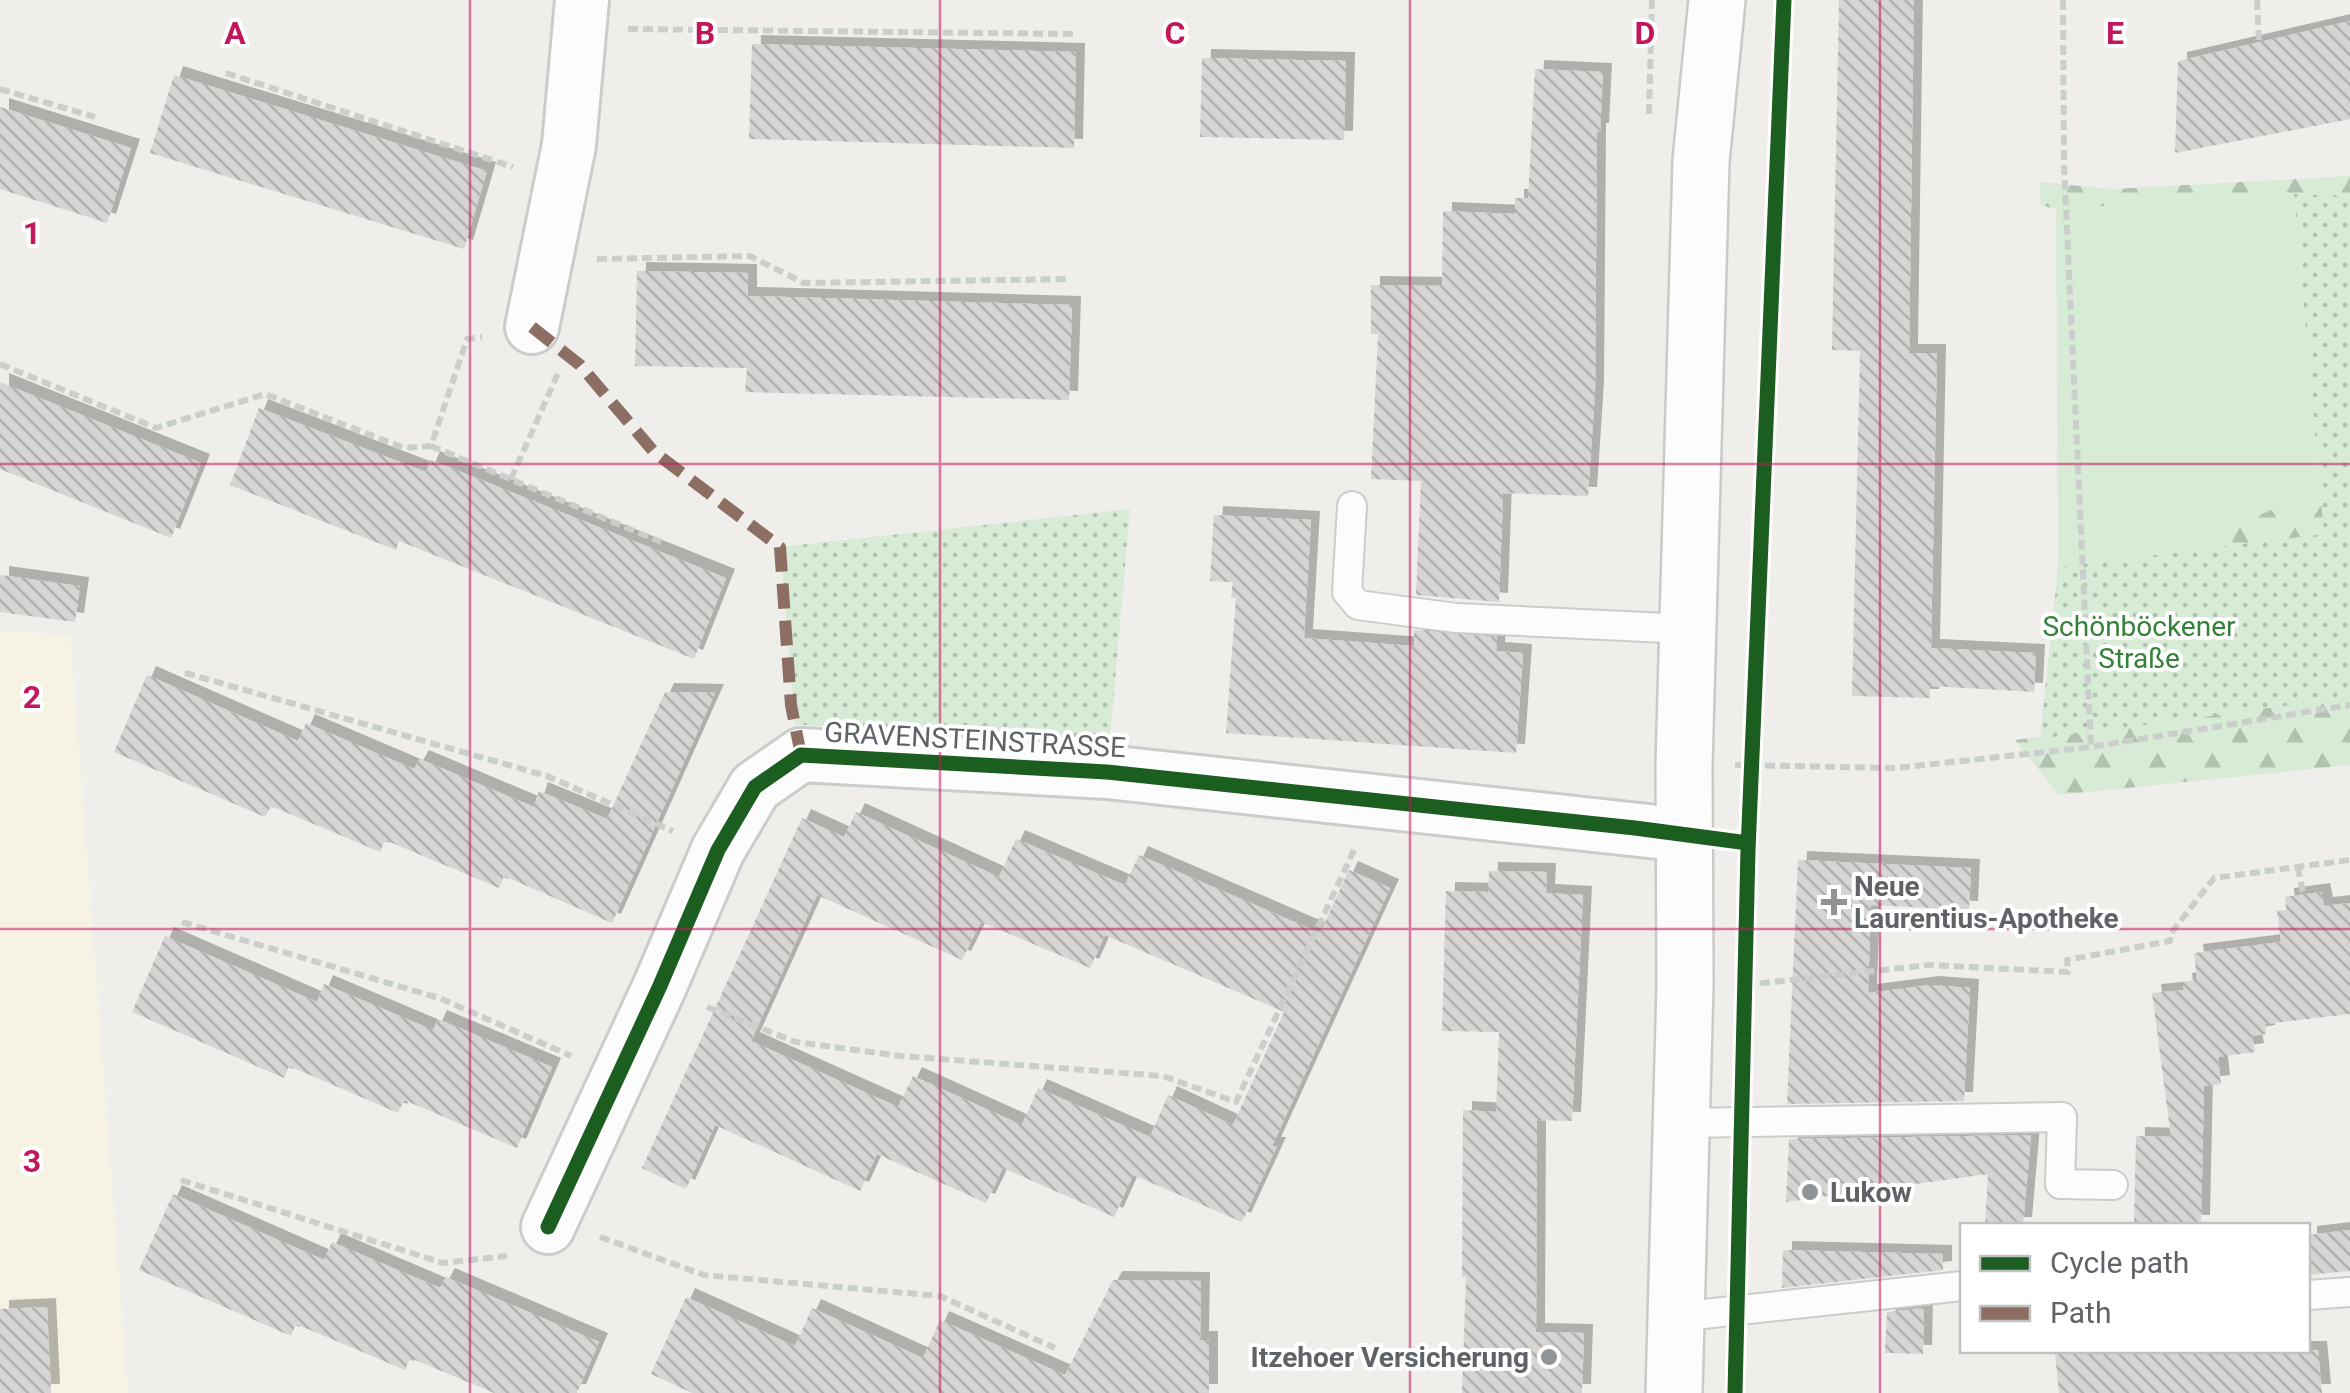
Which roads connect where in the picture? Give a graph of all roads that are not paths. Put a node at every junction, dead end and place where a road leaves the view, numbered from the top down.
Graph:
1 (1717, 0) edge
2 (581, 14) edge
3 (550, 341) road end
4 (1352, 506) dead end
5 (1688, 630) junction
6 (1686, 835) junction
7 (1681, 1123) junction
8 (2113, 1185) dead end
9 (550, 1224) road end
10 (1960, 1286) edge
11 (2350, 1292) edge
12 (2310, 1295) edge
13 (1676, 1317) junction
14 (1674, 1393) edge

1 - 5 main road
2 - 3 street
4 - 5 lane
5 - 6 main road
6 - 7 main road
6 - 9 street, GRAVENSTEINSTRASSE
7 - 8 lane
7 - 13 main road
10 - 13 lane
11 - 12 lane
13 - 14 main road

